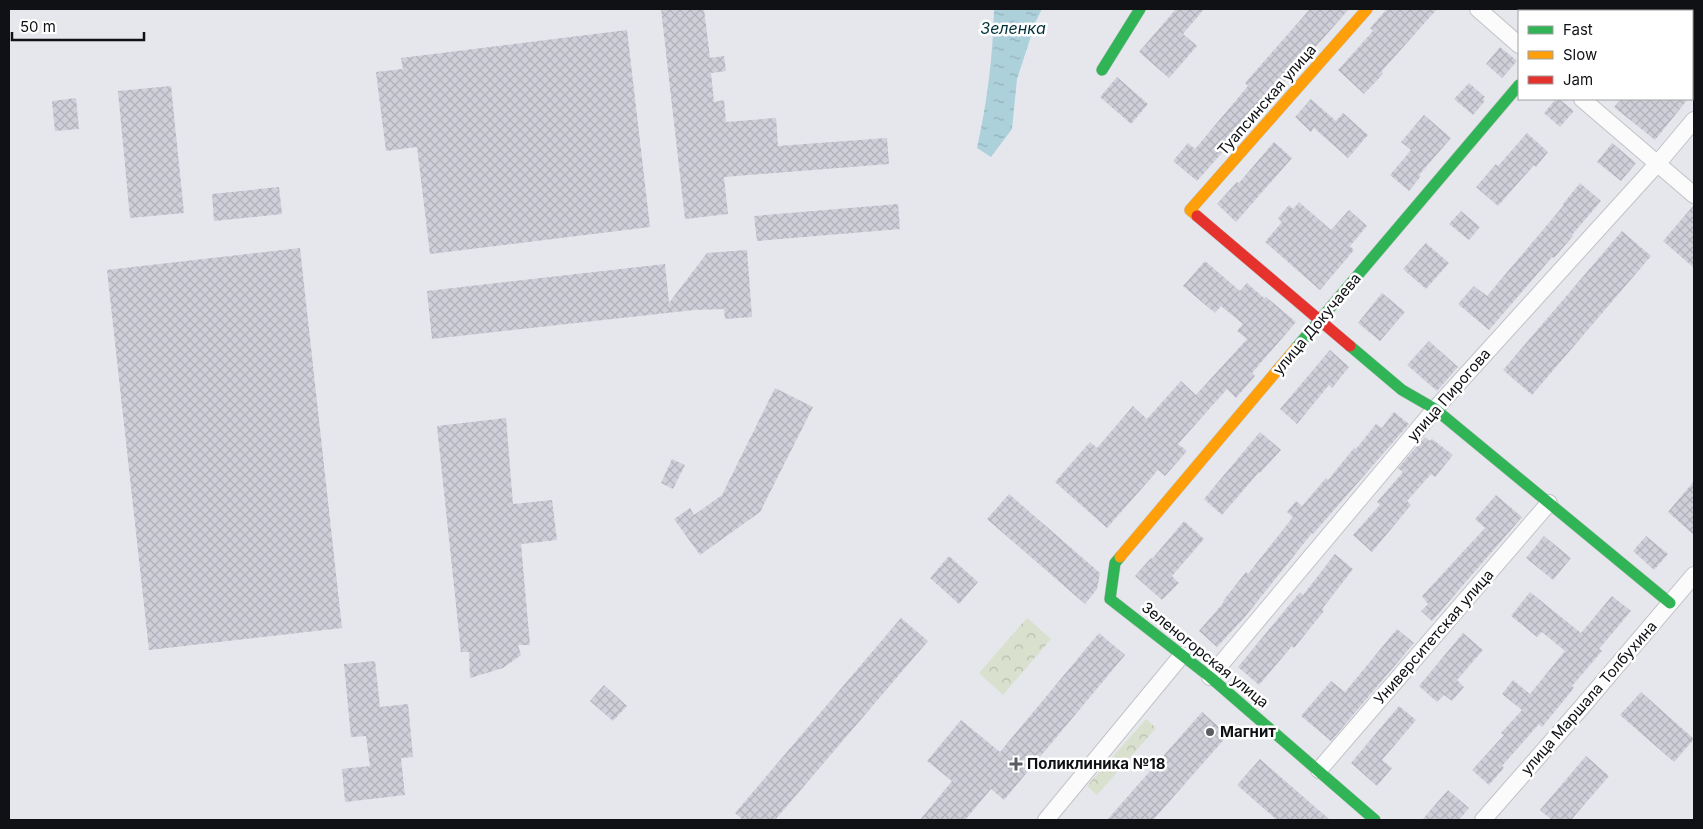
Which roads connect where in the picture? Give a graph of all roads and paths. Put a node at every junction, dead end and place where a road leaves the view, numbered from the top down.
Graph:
1 (1140, 9) edge
2 (1367, 9) edge
3 (1478, 9) edge
4 (1518, 44) edge
5 (1102, 70) dead end
6 (1518, 85) edge
7 (1583, 100) edge
8 (1694, 120) edge
9 (1658, 163) junction
10 (1694, 195) edge
11 (1320, 320) junction
12 (1435, 409) junction
13 (1550, 504) junction
14 (1115, 563) joint
15 (1694, 575) edge
16 (1670, 602) junction
17 (1182, 655) junction
18 (1210, 677) junction
19 (1319, 770) junction
20 (1046, 820) edge
21 (1375, 820) edge
22 (1483, 820) edge

1 - 5 street
2 - 11 street, Туапсинская улица
3 - 4 street
6 - 11 street, улица Докучаева
7 - 9 street
8 - 9 street, улица Пирогова
9 - 10 street
9 - 12 street, улица Пирогова
11 - 12 street
11 - 14 street, улица Докучаева
12 - 13 street
12 - 18 street, улица Пирогова
13 - 16 street
13 - 19 street, Университетская улица
14 - 17 street, Зеленогорская улица
15 - 16 street, улица Маршала Толбухина
16 - 22 street, улица Маршала Толбухина
17 - 18 street, Зеленогорская улица
17 - 20 street
18 - 19 street, Зеленогорская улица
19 - 21 street, Зеленогорская улица

